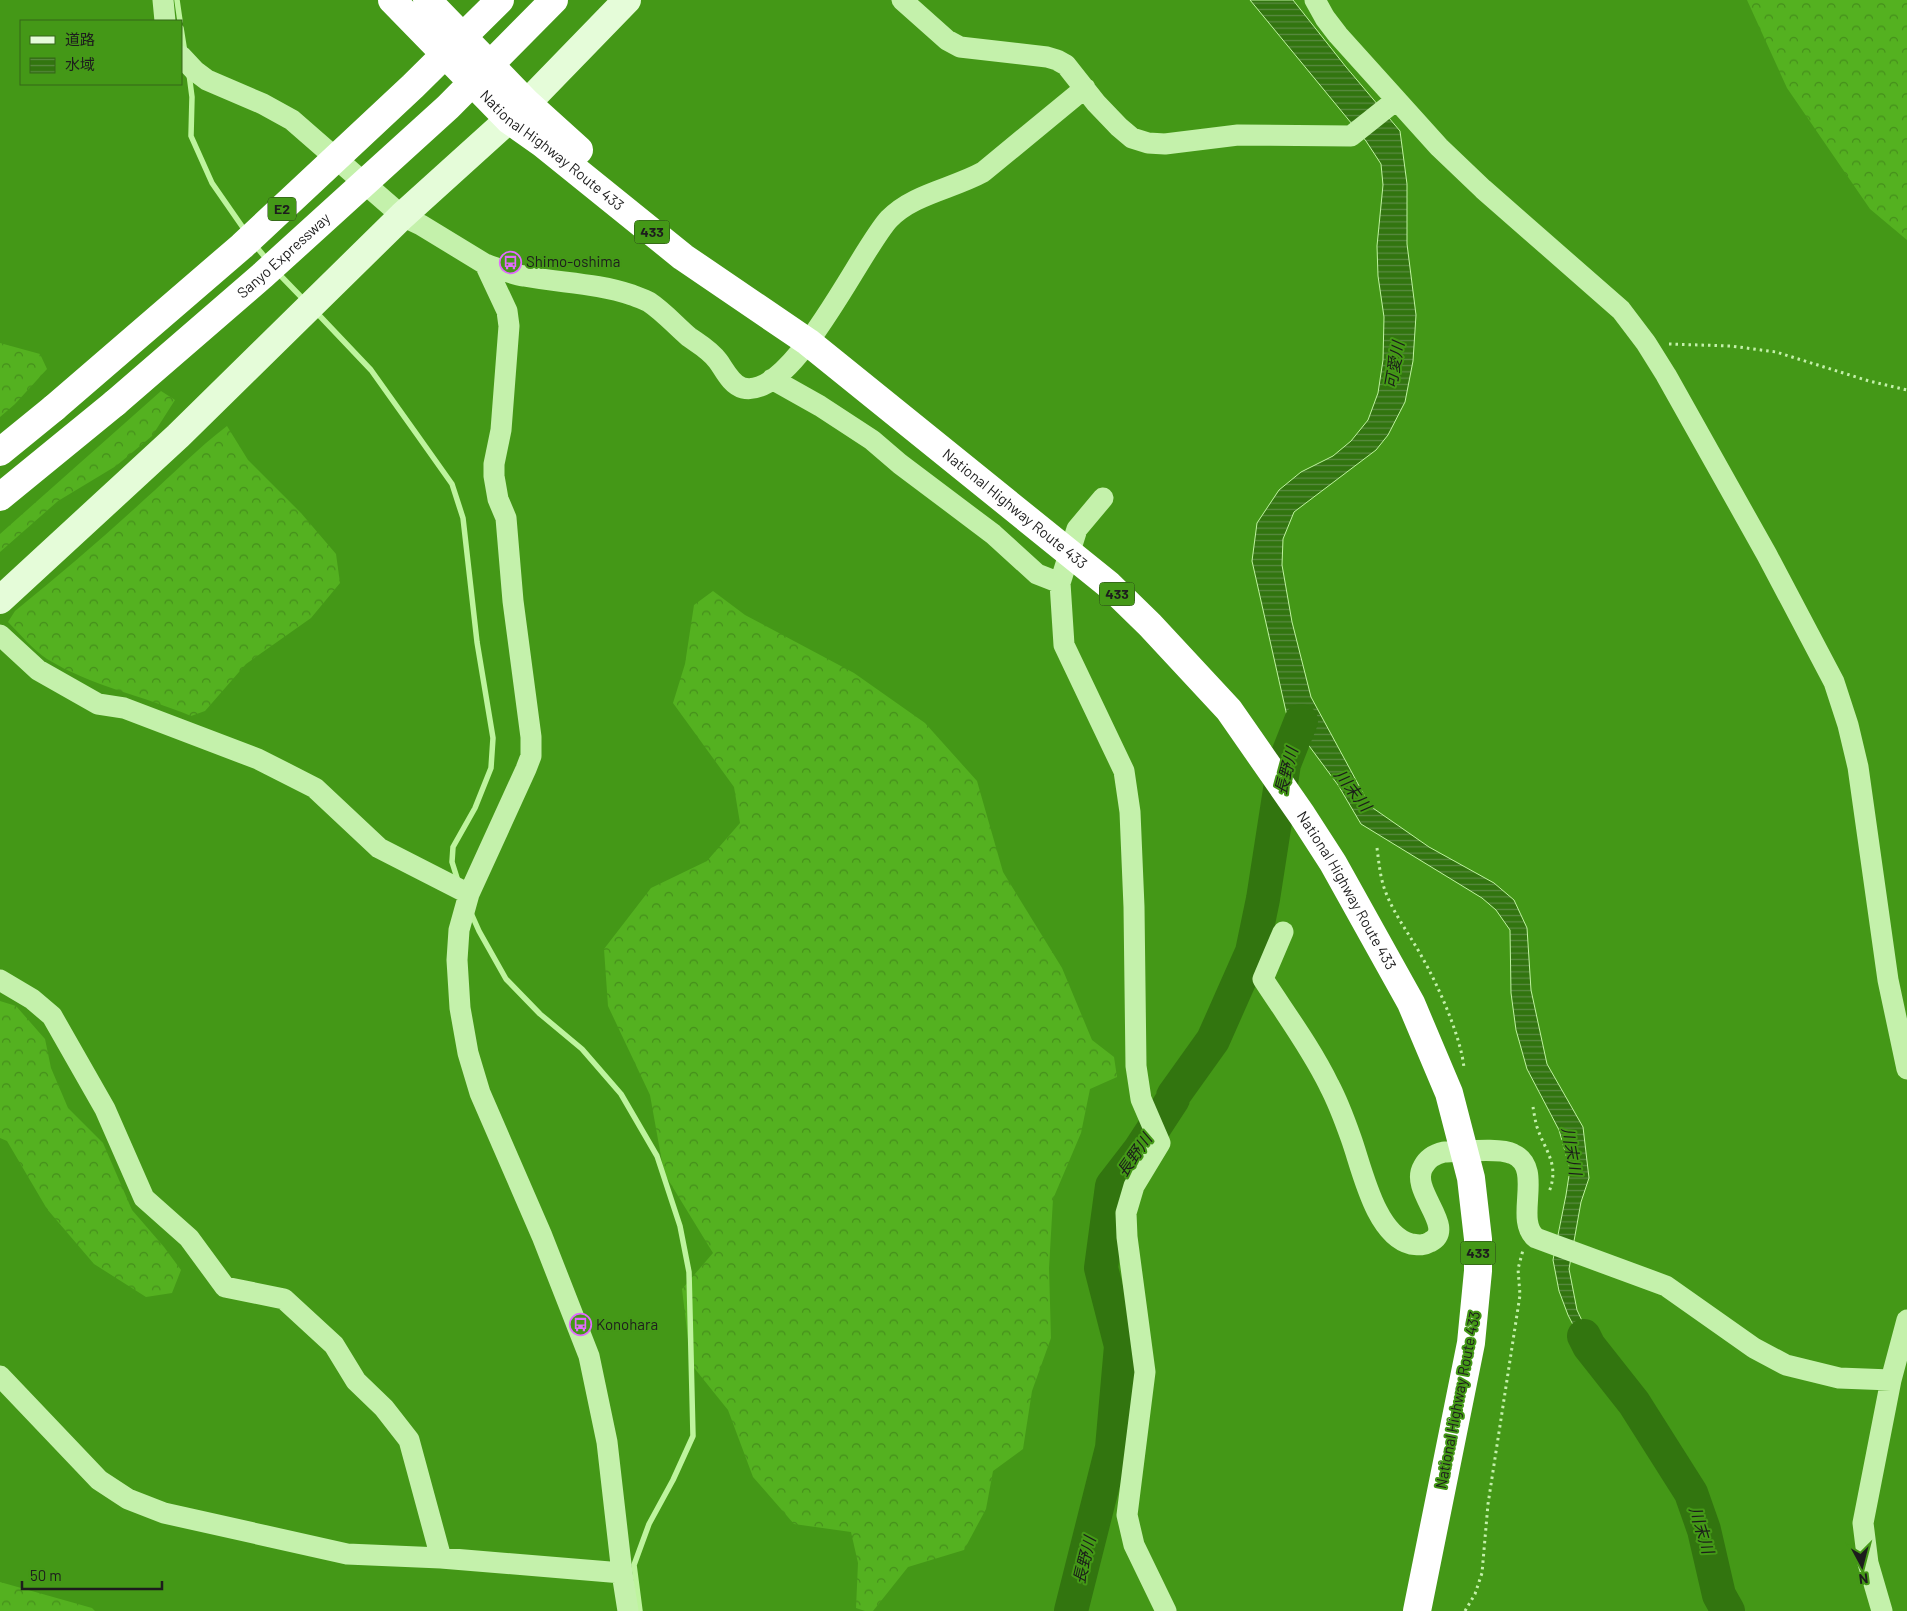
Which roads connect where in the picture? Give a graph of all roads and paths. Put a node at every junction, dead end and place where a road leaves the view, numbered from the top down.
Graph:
1 (164, 0) edge
2 (392, 0) edge
3 (427, 0) edge
4 (500, 0) edge
5 (554, 0) edge
6 (627, 0) edge
7 (902, 0) edge
8 (1315, 0) edge
9 (166, 20) edge
10 (182, 57) edge
11 (1085, 88) junction
12 (1390, 105) junction
13 (518, 112) junction
14 (402, 216) junction
15 (485, 264) junction
16 (804, 339) junction
17 (1646, 343) junction
18 (772, 379) junction
19 (1907, 390) edge
20 (0, 452) edge
21 (0, 497) edge
22 (1104, 498) dead end
23 (1070, 553) junction
24 (1060, 583) junction
25 (0, 600) edge
26 (0, 634) edge
27 (468, 894) junction
28 (1283, 932) dead end
29 (0, 980) edge
30 (1907, 1069) edge
31 (1464, 1152) junction
32 (1537, 1238) junction
33 (1907, 1320) edge
34 (1898, 1374) edge
35 (0, 1376) edge
36 (441, 1558) junction
37 (622, 1573) junction
38 (628, 1611) edge
39 (1166, 1611) edge
40 (1417, 1611) edge
41 (1465, 1611) edge
42 (1882, 1611) edge

1 - 9 street
2 - 13 highway, National Highway Route 433 / 433
3 - 13 highway, National Highway Route 433 / 433
4 - 20 highway, E2, bridge
5 - 21 highway, Sanyo Expressway / E2, bridge
6 - 13 street
7 - 11 street
8 - 12 street
10 - 14 street
11 - 12 street
11 - 16 street
12 - 17 street
13 - 14 street
13 - 16 highway, National Highway Route 433 / 433
14 - 15 street
14 - 25 street
15 - 18 street
15 - 27 street
16 - 18 street
16 - 23 highway, National Highway Route 433 / 433
17 - 19 path
17 - 30 street
18 - 24 street
22 - 23 street
23 - 24 street
23 - 31 highway, National Highway Route 433 / 433
24 - 39 street
26 - 27 street
27 - 37 street
28 - 31 street
29 - 36 street
31 - 32 street
31 - 40 highway, National Highway Route 433 / 433
32 - 34 street
32 - 41 path
33 - 34 street
34 - 42 street
35 - 36 street
36 - 37 street
37 - 38 street

